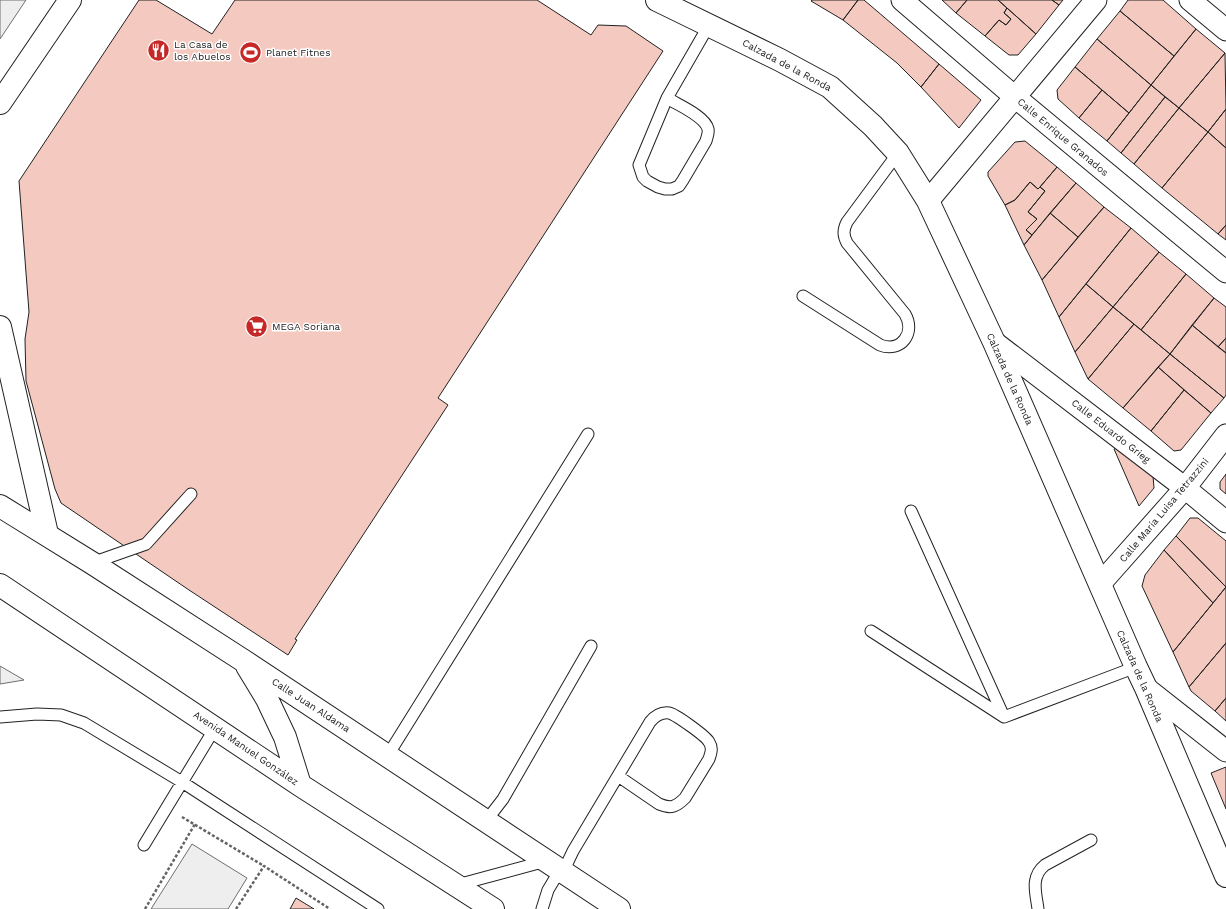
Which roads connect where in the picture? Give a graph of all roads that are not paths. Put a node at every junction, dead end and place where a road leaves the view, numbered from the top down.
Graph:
1 (70, 0) edge
2 (657, 0) edge
3 (902, 0) edge
4 (1096, 0) edge
5 (1190, 0) edge
6 (709, 25) junction
7 (1226, 30) edge
8 (1016, 97) junction
9 (667, 98) junction
10 (0, 103) edge
11 (898, 153) junction
12 (928, 202) junction
13 (1226, 272) edge
14 (803, 296) dead end
15 (0, 326) edge
16 (994, 342) junction
17 (588, 434) dead end
18 (1226, 436) edge
19 (1185, 488) junction
20 (192, 494) dead end
21 (0, 506) edge
22 (911, 511) dead end
23 (1226, 522) edge
24 (47, 534) junction
25 (92, 563) junction
26 (1100, 584) junction
27 (0, 585) edge
28 (871, 631) dead end
29 (591, 646) dead end
30 (244, 661) junction
31 (1136, 667) junction
32 (1146, 688) junction
33 (0, 717) edge
34 (1004, 717) junction
35 (215, 728) junction
36 (1226, 751) edge
37 (388, 755) junction
38 (618, 776) junction
39 (182, 782) junction
40 (300, 785) junction
41 (486, 821) junction
42 (1091, 840) dead end
43 (144, 845) dead end
44 (555, 866) junction
45 (1226, 876) edge
46 (457, 885) junction
47 (378, 909) edge
48 (493, 909) edge
49 (542, 909) edge
50 (619, 909) edge
51 (1038, 909) edge

1 - 10 street
2 - 6 street, Calzada de la Ronda
3 - 8 street, Calle Enrique Granados
4 - 8 street
5 - 7 street
6 - 9 lane
6 - 11 street, Calzada de la Ronda
8 - 12 street
8 - 13 street, Calle Enrique Granados
9 - 9 lane
11 - 12 street, Calzada de la Ronda
11 - 14 lane
12 - 16 street, Calzada de la Ronda
15 - 24 street
16 - 19 street, Calle Eduardo Grieg
16 - 26 street, Calzada de la Ronda
17 - 37 lane
18 - 19 street, Calle María Luisa Tetrazzini
19 - 23 street, Calle Eduardo Grieg
19 - 26 street, Calle María Luisa Tetrazzini
20 - 25 lane
21 - 24 street, Calle Juan Aldama
22 - 34 lane
24 - 25 street, Calle Juan Aldama
25 - 30 street, Calle Juan Aldama
26 - 31 street, Calzada de la Ronda
27 - 35 street, Avenida Manuel González
28 - 34 lane
29 - 41 lane
30 - 37 street, Calle Juan Aldama
30 - 40 street
31 - 32 street, Calzada de la Ronda
31 - 34 lane
32 - 36 street
32 - 45 street, Calzada de la Ronda
33 - 39 lane
35 - 39 lane
35 - 40 street, Avenida Manuel González
37 - 41 street, Calle Juan Aldama
38 - 38 lane
38 - 44 lane
39 - 43 lane
39 - 47 lane
40 - 46 street, Avenida Manuel González
41 - 44 street, Calle Juan Aldama
42 - 51 lane
44 - 46 lane
44 - 49 lane
44 - 50 street, Calle Juan Aldama
46 - 48 street, Avenida Manuel González

